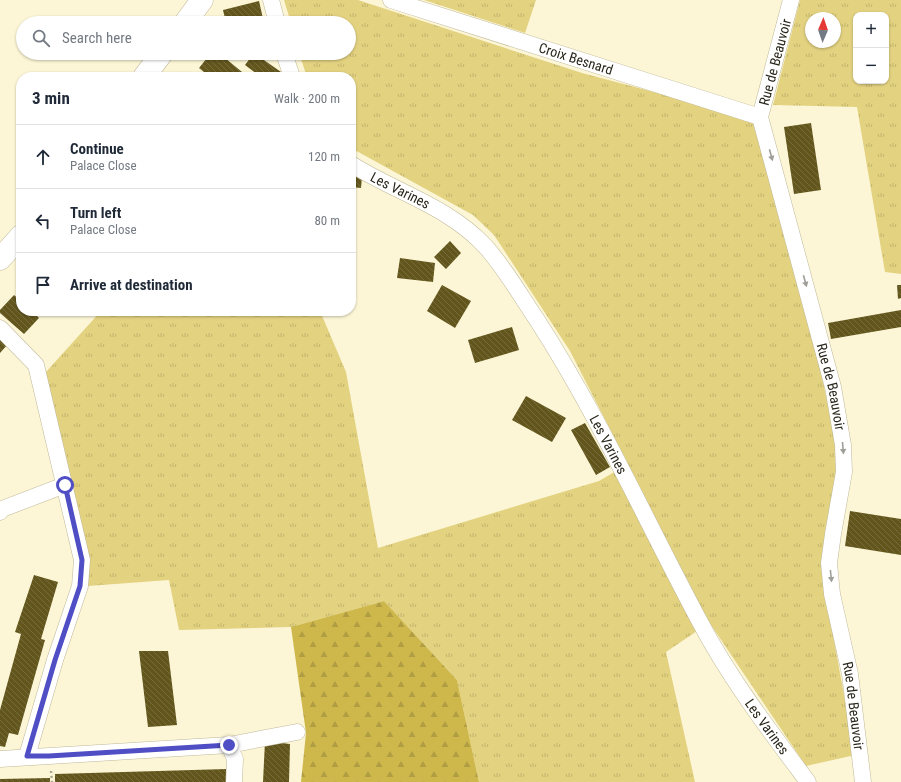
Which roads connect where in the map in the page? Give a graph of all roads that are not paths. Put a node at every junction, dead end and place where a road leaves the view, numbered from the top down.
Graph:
1 (202, 0) edge
2 (271, 0) edge
3 (391, 0) edge
4 (791, 0) edge
5 (190, 16) edge
6 (275, 16) edge
7 (157, 60) edge
8 (286, 60) edge
9 (148, 72) edge
10 (290, 72) edge
11 (760, 117) junction
12 (356, 167) edge
13 (16, 241) edge
14 (0, 259) edge
15 (0, 328) edge
16 (65, 485) junction
17 (0, 512) edge
18 (297, 732) dead end
19 (229, 745) junction
20 (27, 756) junction
21 (0, 759) edge
22 (234, 782) edge
23 (808, 782) edge
24 (863, 782) edge

1 - 5 main road
2 - 6 street
3 - 11 street, Croix Besnard
4 - 11 street, Rue de Beauvoir
7 - 9 main road
8 - 10 street
11 -> 24 street, Rue de Beauvoir
12 - 23 street, Les Varines
13 - 14 main road
15 - 16 street
16 - 17 street
16 - 20 street
18 - 19 street
19 - 20 street
19 - 22 street
20 - 21 street

